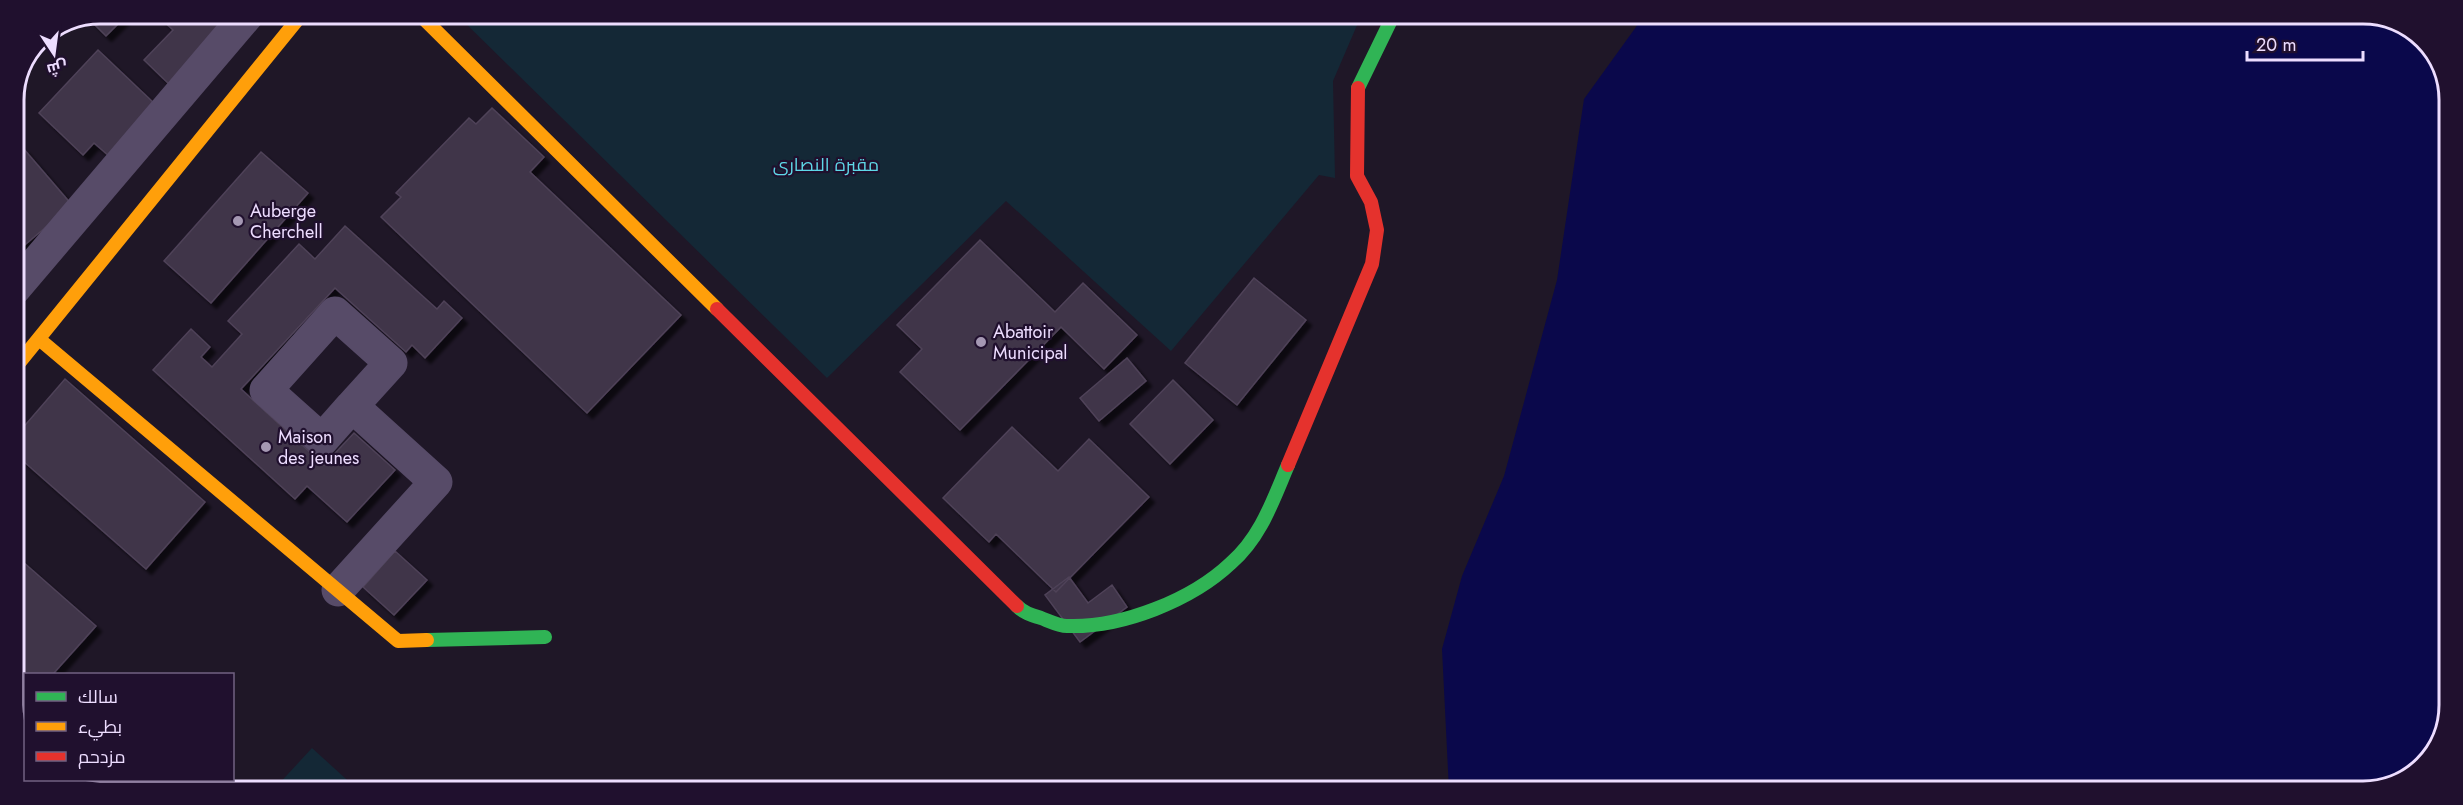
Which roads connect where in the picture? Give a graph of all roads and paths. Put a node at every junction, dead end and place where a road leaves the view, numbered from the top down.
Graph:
1 (240, 24) edge
2 (294, 24) edge
3 (429, 24) edge
4 (1388, 24) edge
5 (24, 277) edge
6 (39, 339) junction
7 (24, 357) edge
8 (352, 406) dead end
9 (338, 590) junction
10 (545, 638) dead end

1 - 5 street
2 - 6 street
3 - 4 street
6 - 7 street
6 - 9 street
8 - 9 street
9 - 10 street

